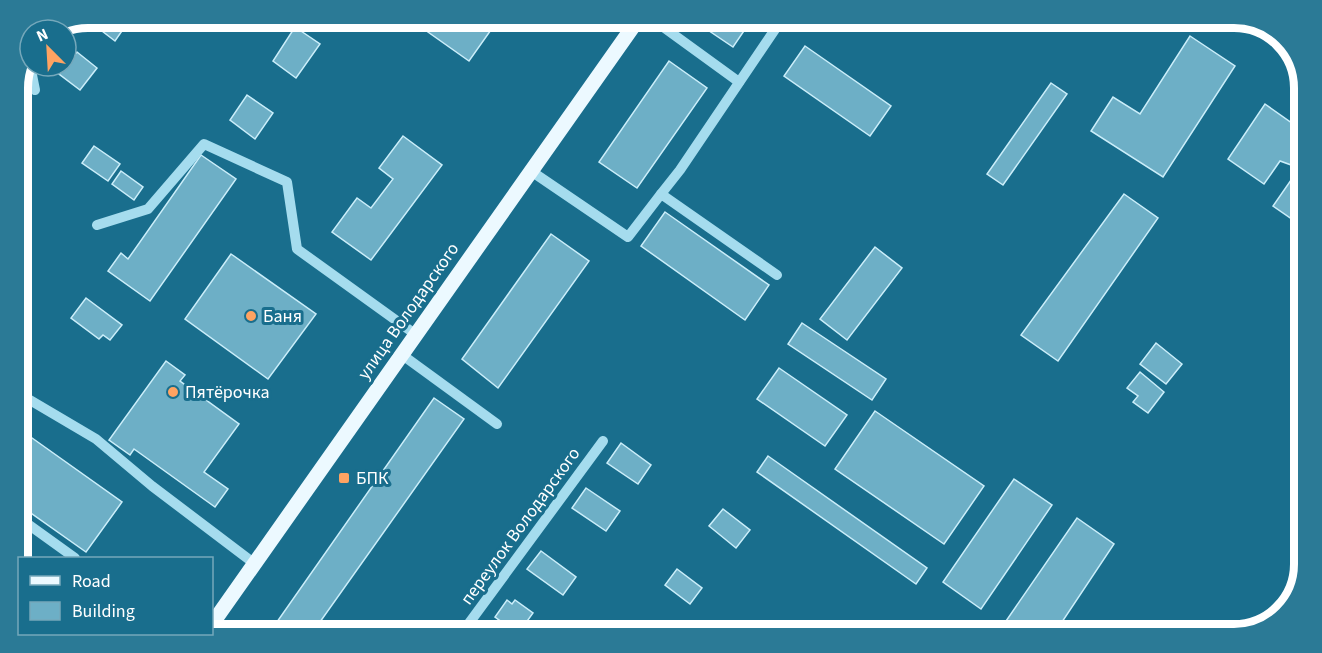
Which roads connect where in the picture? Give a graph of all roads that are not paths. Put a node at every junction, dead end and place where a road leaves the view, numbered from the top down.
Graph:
1 (632, 28) edge
2 (665, 28) edge
3 (776, 28) edge
4 (33, 78) edge
5 (739, 82) junction
6 (35, 90) dead end
7 (531, 171) junction
8 (661, 194) junction
9 (97, 225) dead end
10 (777, 275) dead end
11 (415, 334) junction
12 (401, 354) junction
13 (29, 399) edge
14 (497, 424) dead end
15 (603, 441) dead end
16 (29, 525) edge
17 (74, 557) edge
18 (255, 564) junction
19 (213, 623) edge
20 (468, 624) edge

1 - 7 main road, улица Володарского
2 - 5 street
3 - 5 street
4 - 6 street
5 - 8 street
7 - 8 street
7 - 11 main road, улица Володарского
8 - 10 street
9 - 11 street
11 - 12 main road, улица Володарского
12 - 14 street
12 - 18 main road, улица Володарского
13 - 18 street
15 - 20 street, переулок Володарского
16 - 17 street
18 - 19 main road, улица Володарского

